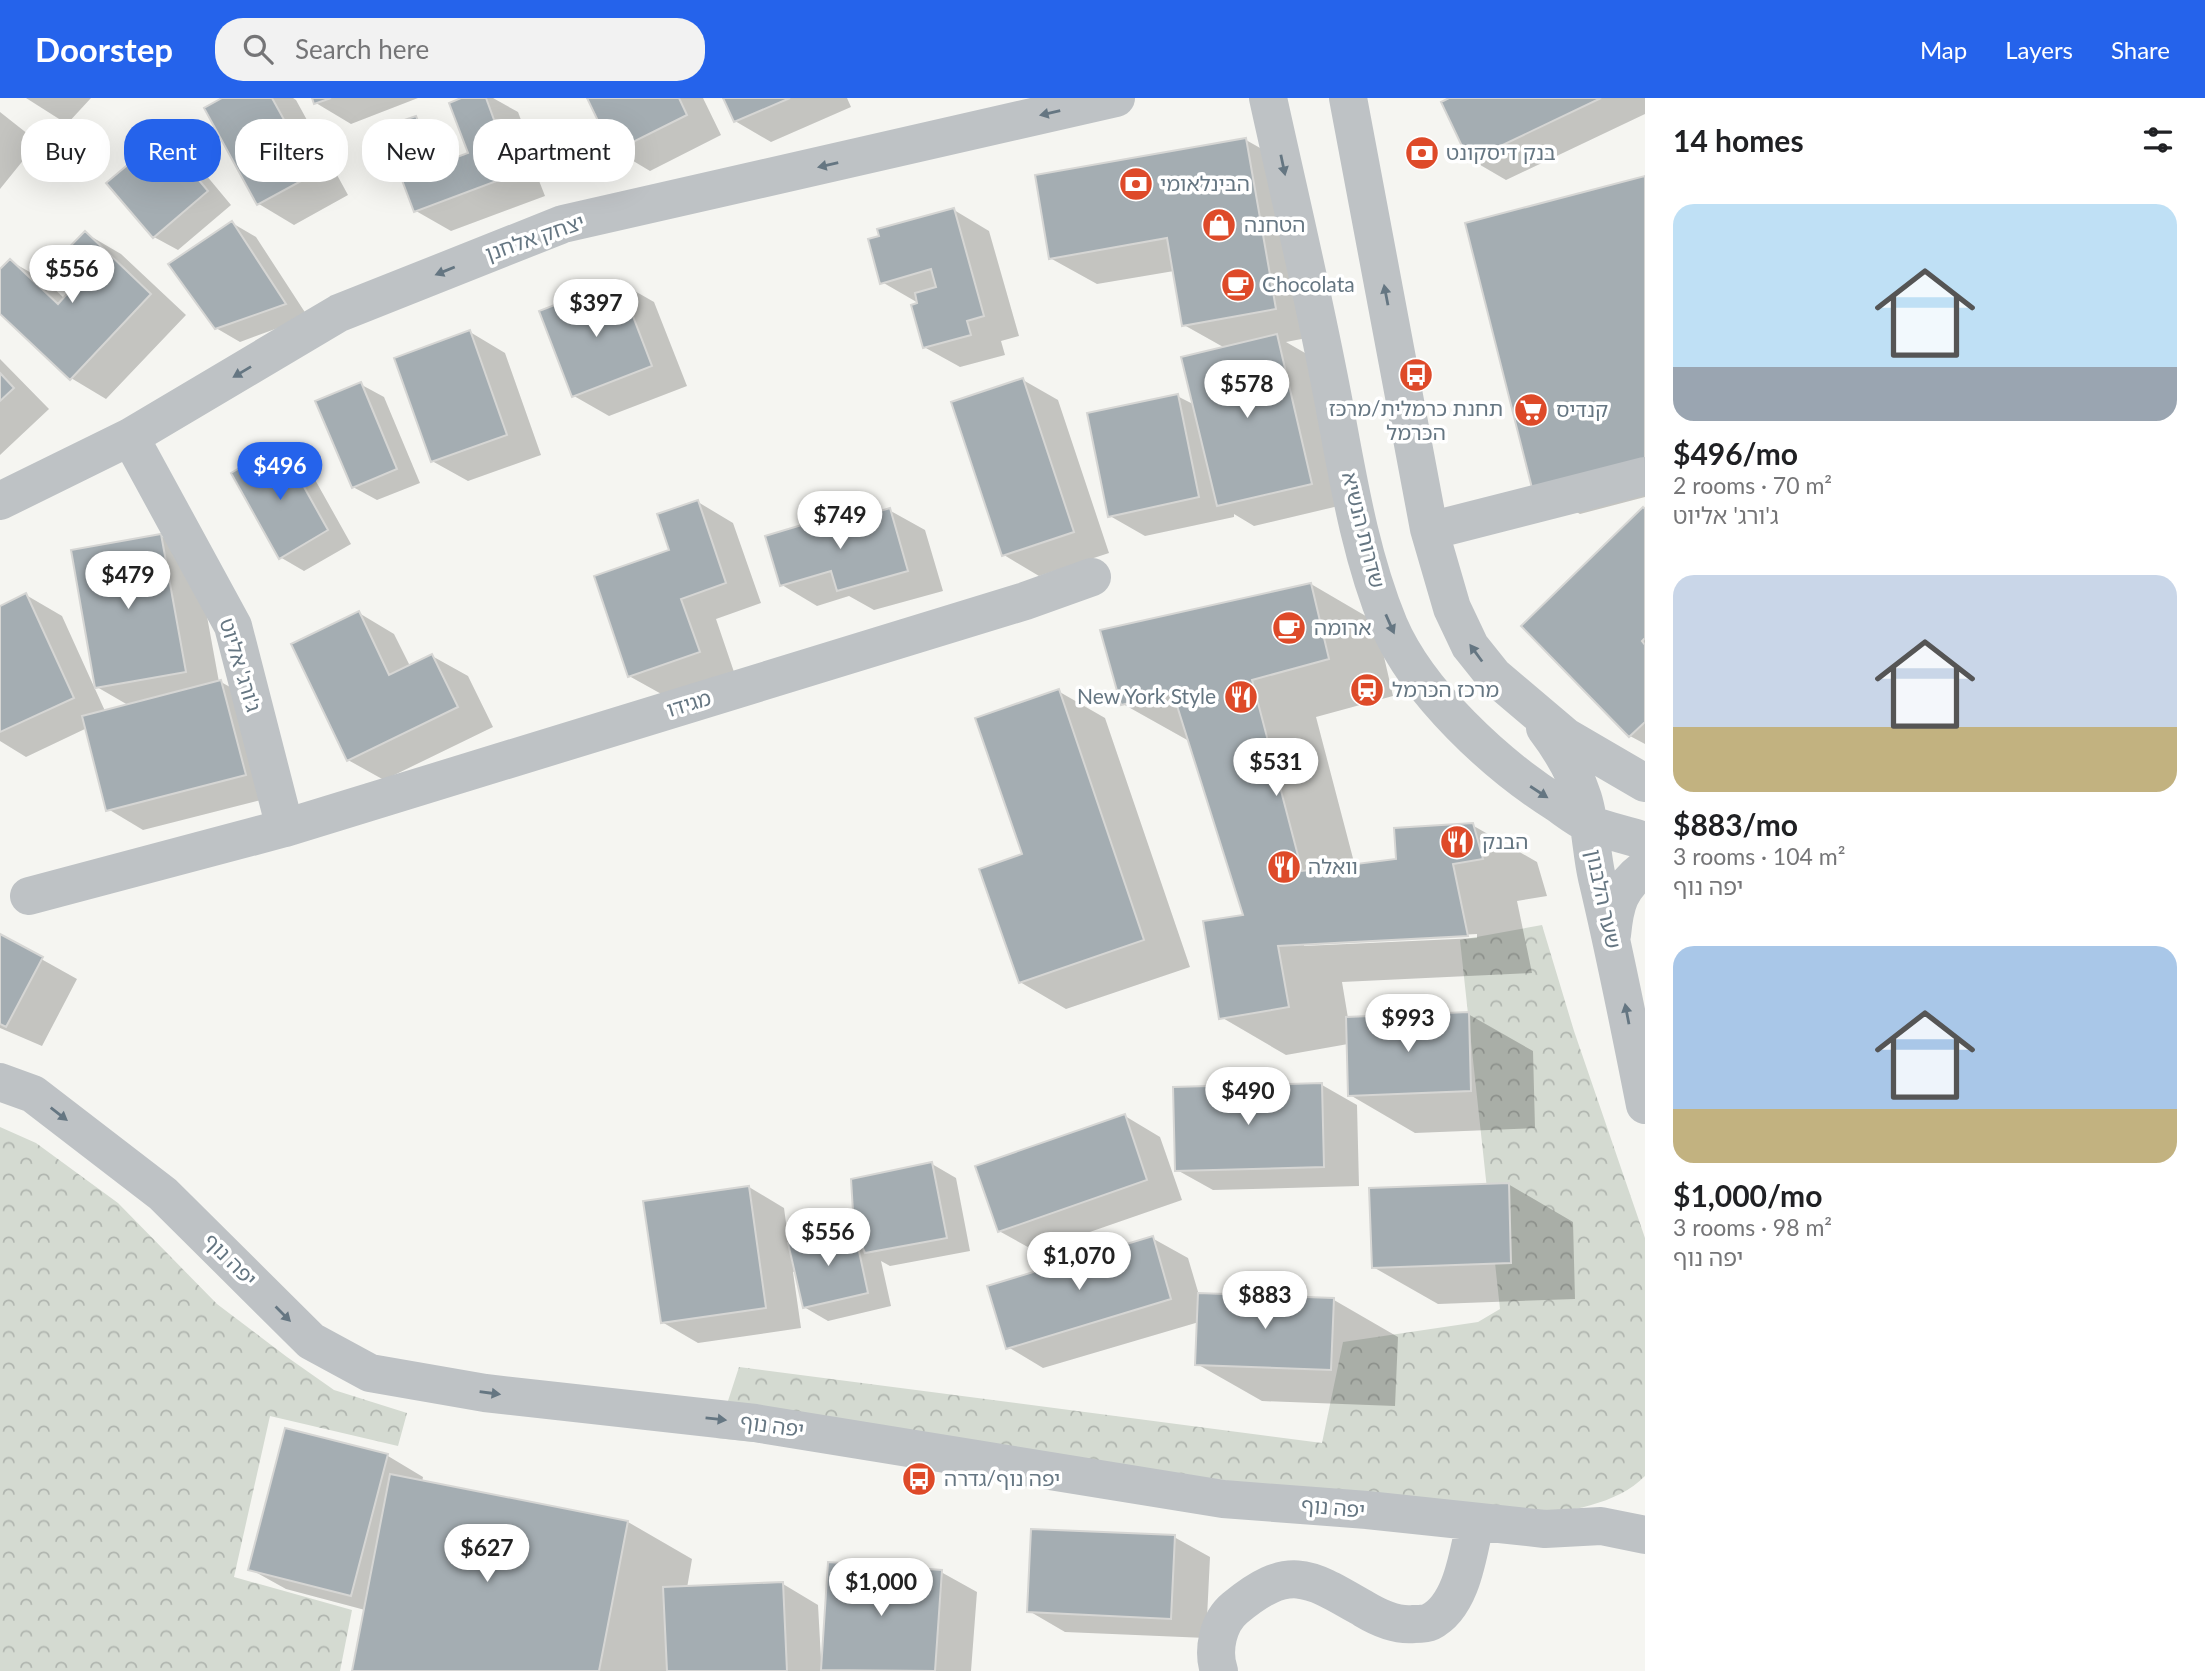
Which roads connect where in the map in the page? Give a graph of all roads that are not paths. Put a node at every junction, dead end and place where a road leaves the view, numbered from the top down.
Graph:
1 (1116, 98) edge
2 (1268, 98) edge
3 (1348, 98) edge
4 (130, 437) junction
5 (1645, 476) edge
6 (0, 501) edge
7 (1429, 528) junction
8 (1092, 577) dead end
9 (1528, 706) junction
10 (1645, 783) edge
11 (1588, 824) junction
12 (285, 828) junction
13 (1645, 841) edge
14 (1645, 868) edge
15 (29, 896) dead end
16 (1612, 940) junction
17 (0, 1082) edge
18 (1645, 1105) edge
19 (1645, 1508) edge
20 (1475, 1523) junction
21 (1601, 1526) junction
22 (1645, 1535) edge
23 (1219, 1671) edge

1 -> 4 street, יצחק אלחנן
2 -> 11 street, שדרות הנשיא
7 -> 3 street
4 - 6 street, יצחק אלחנן
4 - 12 street, ג'ורג' אליוט
5 - 7 street
9 -> 7 street
8 - 12 street, מגידו
9 - 10 street
9 - 11 street, שער הלבנון
11 - 13 street, שדרות הנשיא
11 - 16 street, שער הלבנון
12 - 15 street, מגידו
14 - 16 street
18 -> 16 street, שער הלבנון
17 -> 20 street, יפה נוף
19 - 21 street
20 - 21 street, יפה נוף
20 - 23 street
21 - 22 street, יפה נוף

